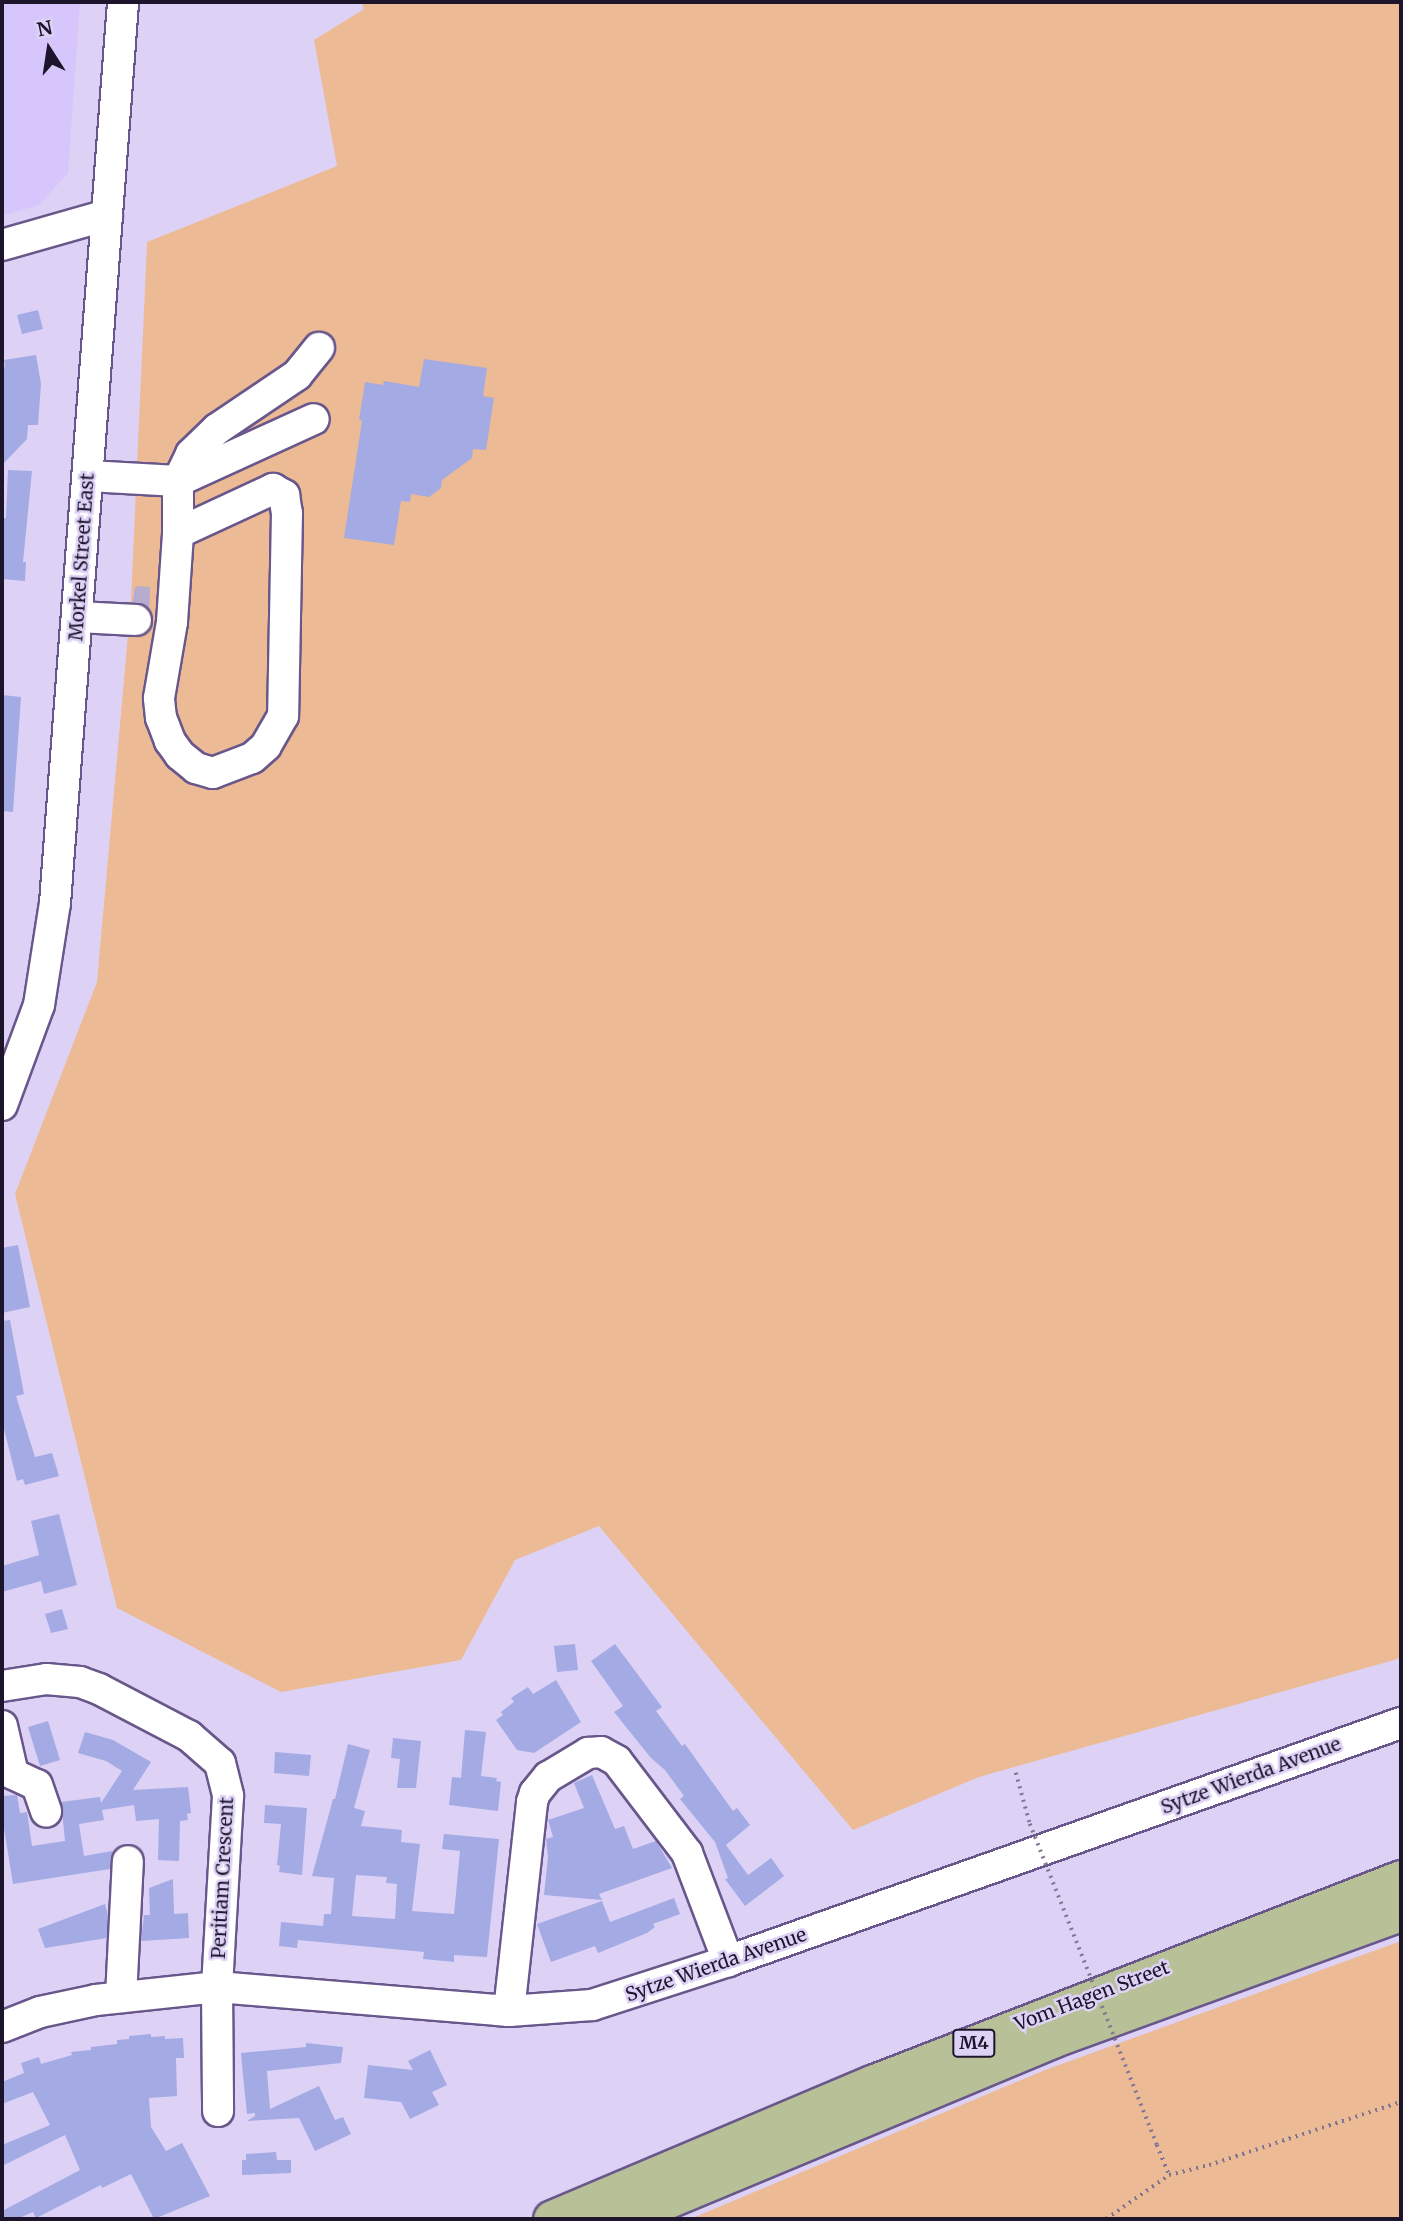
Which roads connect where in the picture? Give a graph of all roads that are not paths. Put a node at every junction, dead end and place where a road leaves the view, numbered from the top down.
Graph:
1 (123, 2) edge
2 (107, 215) junction
3 (2, 246) edge
4 (319, 348) dead end
5 (314, 419) dead end
6 (88, 476) junction
7 (178, 481) junction
8 (178, 533) junction
9 (79, 608) junction
10 (152, 611) junction
11 (2, 1105) edge
12 (2, 1686) edge
13 (1401, 1723) edge
14 (2, 1726) edge
15 (46, 1811) dead end
16 (128, 1861) dead end
17 (1401, 1878) edge
18 (1401, 1913) edge
19 (728, 1961) junction
20 (217, 1987) junction
21 (121, 1997) junction
22 (509, 2011) junction
23 (2, 2027) edge
24 (218, 2111) dead end
25 (552, 2219) edge
26 (620, 2219) edge

1 - 2 street, Morkel Street East
2 - 3 street
2 - 6 street, Morkel Street East
4 - 7 street
5 - 7 street
6 - 7 street
6 - 9 street, Morkel Street East
7 - 8 street
8 - 10 street
8 - 10 street
9 - 10 street
9 - 11 street, Morkel Street East
12 - 20 street, Peritiam Crescent
13 - 19 street, Sytze Wierda Avenue
14 - 15 street
16 - 21 street
17 - 25 main road, Vom Hagen Street / M4
18 - 26 main road, Vom Hagen Street / M4
19 - 22 street, Sytze Wierda Avenue
19 - 22 street
20 - 21 street, Sytze Wierda Avenue
20 - 22 street, Sytze Wierda Avenue
20 - 24 street, Peritiam Crescent
21 - 23 street, Sytze Wierda Avenue

